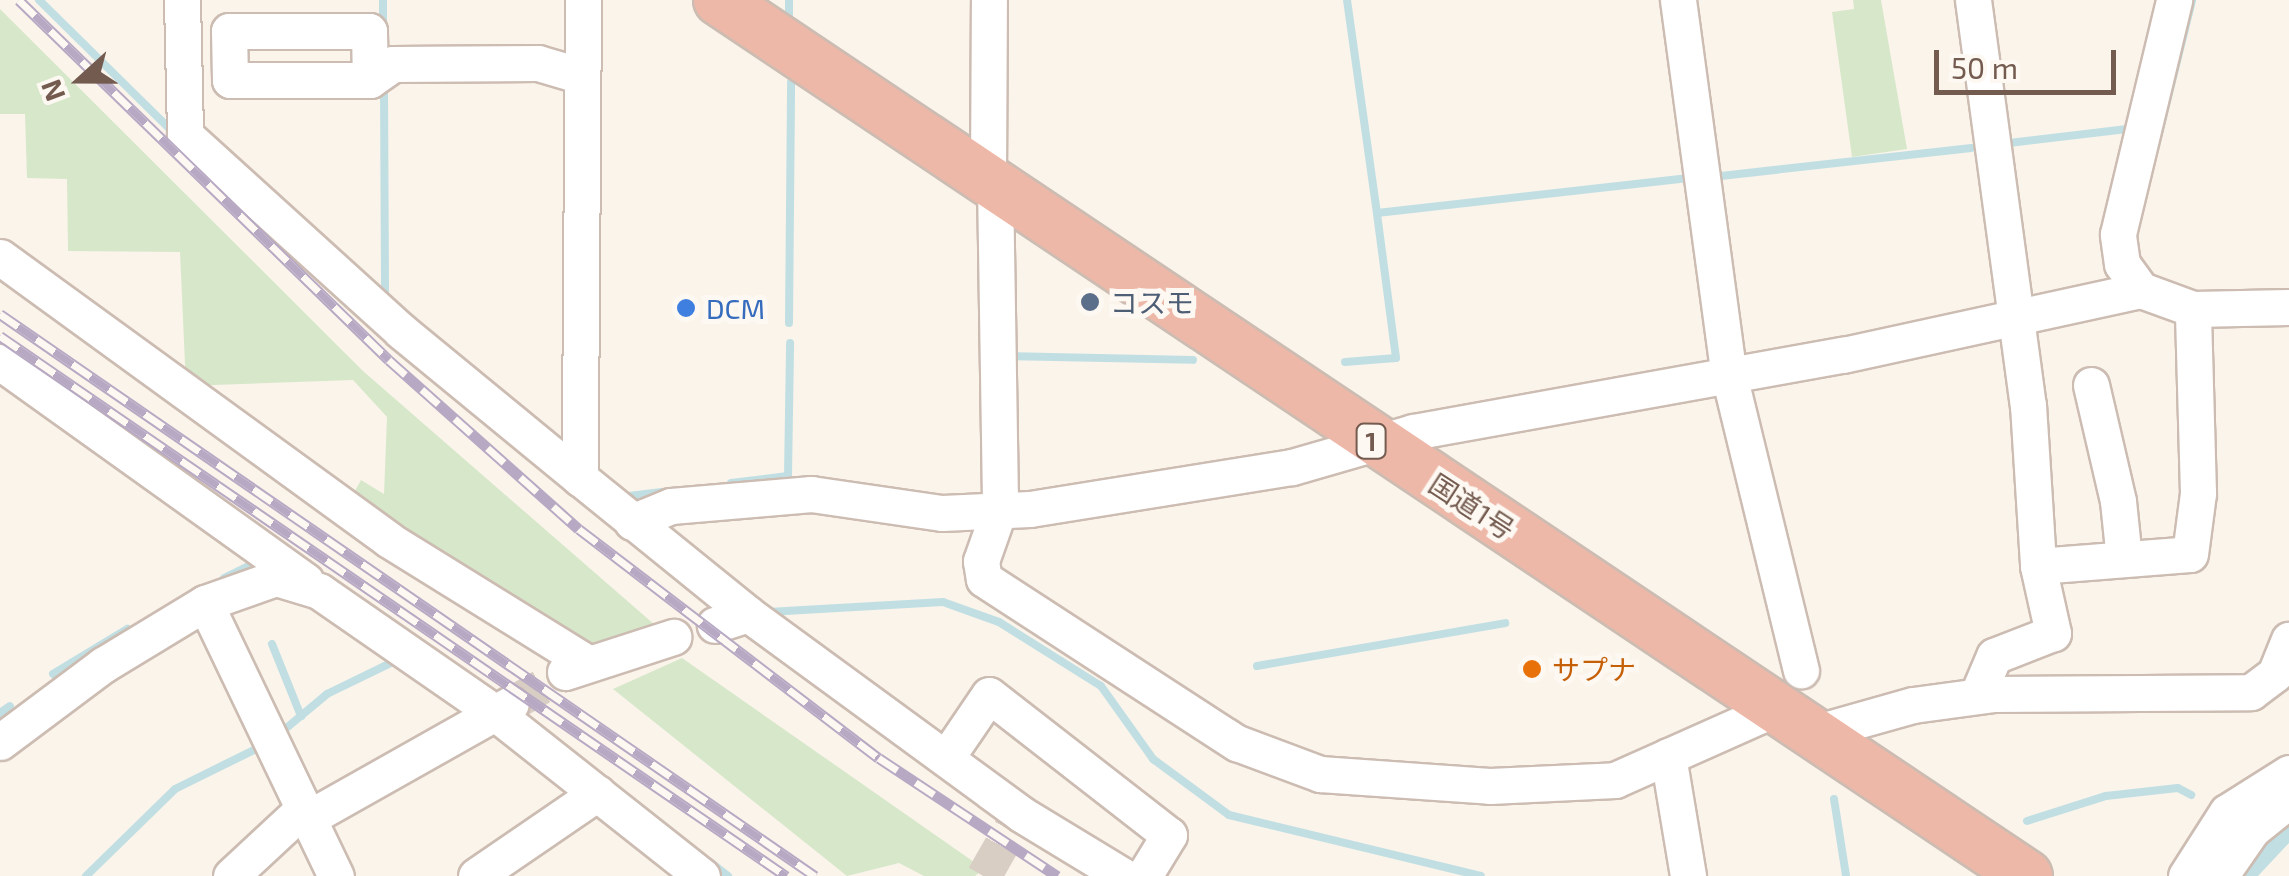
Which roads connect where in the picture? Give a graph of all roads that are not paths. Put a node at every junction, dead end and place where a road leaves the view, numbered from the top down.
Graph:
1 (182, 0) edge
2 (584, 0) edge
3 (718, 0) edge
4 (989, 0) edge
5 (1678, 0) edge
6 (1973, 0) edge
7 (2174, 0) edge
8 (582, 76) junction
9 (370, 80) dead end
10 (992, 180) junction
11 (0, 257) edge
12 (2141, 290) junction
13 (2289, 307) edge
14 (2194, 310) junction
15 (2014, 313) junction
16 (0, 362) edge
17 (1730, 375) junction
18 (2091, 385) dead end
19 (1377, 444) junction
20 (580, 478) junction
21 (999, 512) junction
22 (632, 522) junction
23 (2124, 559) junction
24 (2038, 566) junction
25 (319, 591) junction
26 (204, 603) junction
27 (673, 637) dead end
28 (2289, 640) edge
29 (1977, 696) junction
30 (1799, 703) junction
31 (503, 708) junction
32 (0, 742) edge
33 (1668, 756) junction
34 (946, 758) junction
35 (2289, 773) edge
36 (597, 793) junction
37 (2289, 800) edge
38 (304, 809) junction
39 (491, 872) edge
40 (231, 876) edge
41 (336, 876) edge
42 (702, 876) edge
43 (1122, 876) edge
44 (1144, 876) edge
45 (1688, 876) edge
46 (2027, 876) edge
47 (2186, 876) edge
48 (2220, 876) edge

1 - 20 street
2 - 8 street
3 - 10 highway, 国道1号 / 1
4 - 10 street
5 - 17 street
6 - 15 street
7 - 12 street
8 - 9 street
8 - 20 street
10 - 19 highway, 国道1号 / 1
10 - 21 street
11 - 27 street
12 - 14 street
12 - 15 street
13 - 14 street
14 - 23 street
15 - 17 street
15 - 24 street
16 - 25 street
17 - 19 street
17 - 30 street
18 - 23 street
19 - 21 street
19 - 30 highway, 国道1号 / 1
20 - 22 street
21 - 22 street
21 - 33 street
22 - 34 street
23 - 24 street
24 - 29 street
25 - 26 street
25 - 31 street
26 - 32 street
26 - 38 street
28 - 29 street
29 - 30 street
30 - 33 street
30 - 46 highway, 国道1号 / 1
31 - 36 street
31 - 38 street
33 - 45 street
34 - 43 street
34 - 44 street
35 - 47 street
36 - 39 street
36 - 42 street
37 - 48 street
38 - 40 street
38 - 41 street

